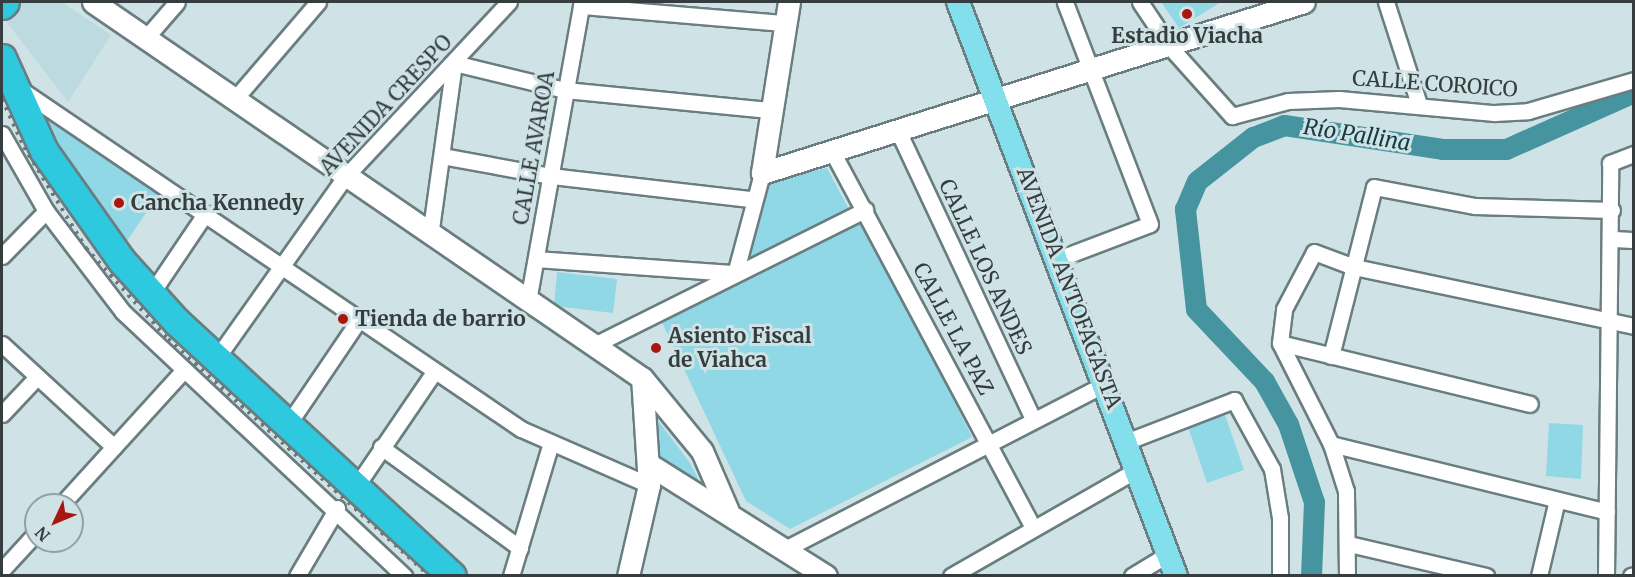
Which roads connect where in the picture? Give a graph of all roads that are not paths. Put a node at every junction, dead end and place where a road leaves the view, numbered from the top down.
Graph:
1 (5, 2) edge
2 (93, 2) edge
3 (177, 2) edge
4 (318, 2) edge
5 (509, 2) edge
6 (789, 2) edge
7 (958, 2) edge
8 (1065, 2) edge
9 (1140, 2) edge
10 (1305, 2) edge
11 (1386, 2) edge
12 (581, 4) edge
13 (2, 5) edge
14 (784, 23) junction
15 (144, 40) junction
16 (1170, 46) junction
17 (2, 58) edge
18 (454, 63) junction
19 (1092, 72) junction
20 (1634, 80) edge
21 (17, 87) junction
22 (565, 90) junction
23 (234, 100) junction
24 (999, 101) junction
25 (1419, 104) junction
26 (769, 110) junction
27 (899, 133) junction
28 (2, 134) edge
29 (833, 153) junction
30 (1634, 154) edge
31 (442, 156) junction
32 (762, 173) junction
33 (551, 176) junction
34 (345, 177) junction
35 (751, 199) junction
36 (865, 210) junction
37 (1612, 210) junction
38 (46, 211) junction
39 (205, 214) junction
40 (430, 236) junction
41 (1612, 239) junction
42 (1634, 240) edge
43 (2, 256) edge
44 (536, 259) junction
45 (1058, 259) junction
46 (282, 266) junction
47 (1354, 267) junction
48 (735, 274) junction
49 (151, 294) junction
50 (528, 301) junction
51 (360, 318) junction
52 (1611, 325) junction
53 (1634, 326) edge
54 (2, 344) edge
55 (596, 344) junction
56 (1280, 344) junction
57 (1331, 356) junction
58 (216, 359) junction
59 (184, 370) junction
60 (434, 372) junction
61 (37, 377) junction
62 (642, 378) junction
63 (1107, 383) junction
64 (1530, 404) dead end
65 (2, 414) edge
66 (1033, 419) junction
67 (289, 423) junction
68 (1128, 441) junction
69 (990, 442) junction
70 (1331, 444) junction
71 (550, 446) junction
72 (114, 447) junction
73 (381, 447) junction
74 (1138, 469) junction
75 (650, 475) junction
76 (357, 485) junction
77 (72, 493) edge
78 (1557, 500) junction
79 (338, 508) junction
80 (728, 511) junction
81 (1607, 512) junction
82 (1032, 526) junction
83 (1349, 544) junction
84 (24, 546) edge
85 (520, 548) junction
86 (785, 549) junction
87 (1168, 554) junction
88 (2, 570) edge
89 (297, 576) edge
90 (404, 576) edge
91 (452, 576) edge
92 (511, 576) edge
93 (628, 576) edge
94 (826, 576) edge
95 (951, 576) edge
96 (1132, 576) edge
97 (1176, 576) edge
98 (1280, 576) edge
99 (1347, 576) edge
100 (1486, 576) edge
101 (1539, 576) edge
102 (1606, 576) edge

1 - 13 highway
2 - 15 street
3 - 15 street
4 - 23 street
5 - 18 street, AVENIDA CRESPO
6 - 14 street
7 - 24 main road, AVENIDA ANTOFAGASTA
8 - 19 street
9 - 16 street
10 - 16 street
11 - 25 street
12 - 14 street
12 - 22 street, CALLE AVAROA
14 - 26 street
15 - 23 street
16 - 19 street
16 - 25 street, CALLE COROICO
17 - 21 highway
18 - 22 street
18 - 31 street
18 - 34 street, AVENIDA CRESPO
19 - 24 street
19 - 45 street
20 - 25 street, CALLE COROICO
21 - 39 street
21 - 49 highway
22 - 26 street
22 - 33 street, CALLE AVAROA
23 - 34 street
24 - 27 street
24 - 45 main road, AVENIDA ANTOFAGASTA
26 - 32 street
27 - 29 street
27 - 66 street, CALLE LOS ANDES
28 - 38 street
29 - 32 street
29 - 36 street, CALLE LA PAZ
30 - 37 street
31 - 33 street
31 - 40 street
32 - 35 street
33 - 35 street
33 - 44 street, CALLE AVAROA
34 - 40 street
34 - 46 street, AVENIDA CRESPO
35 - 48 street
36 - 48 street
36 - 69 street, CALLE LA PAZ
37 - 41 street
37 - 47 street
38 - 43 street
38 - 59 street
39 - 46 street
39 - 49 street
40 - 50 street
41 - 42 street
41 - 52 street
44 - 48 street
44 - 50 street, CALLE AVAROA
45 - 63 main road, AVENIDA ANTOFAGASTA
46 - 51 street
46 - 58 street, AVENIDA CRESPO
47 - 52 street
47 - 56 street
47 - 57 street
48 - 55 street
49 - 58 highway
50 - 55 street
51 - 60 street
51 - 67 street
52 - 53 street
52 - 81 street
54 - 61 street
55 - 62 street
56 - 57 street
56 - 70 street
57 - 64 street
58 - 67 highway
59 - 72 street
59 - 79 street
60 - 71 street
60 - 73 street
61 - 65 street
61 - 72 street
62 - 75 street
62 - 80 street
63 - 66 street
63 - 68 main road, AVENIDA ANTOFAGASTA
66 - 69 street
67 - 76 highway
68 - 74 main road, AVENIDA ANTOFAGASTA
68 - 98 street
69 - 82 street, CALLE LA PAZ
69 - 86 street
70 - 78 street
70 - 83 street
71 - 75 street
71 - 85 street
72 - 77 street
73 - 76 street
73 - 85 street
74 - 82 street
74 - 87 main road, AVENIDA ANTOFAGASTA
75 - 80 street
75 - 93 street
76 - 91 highway
78 - 81 street
78 - 101 street
79 - 89 street
79 - 90 street
80 - 86 street
81 - 102 street
82 - 95 street
83 - 99 street
83 - 100 street
84 - 88 street
85 - 92 street
86 - 94 street
87 - 96 street
87 - 97 main road, AVENIDA ANTOFAGASTA

